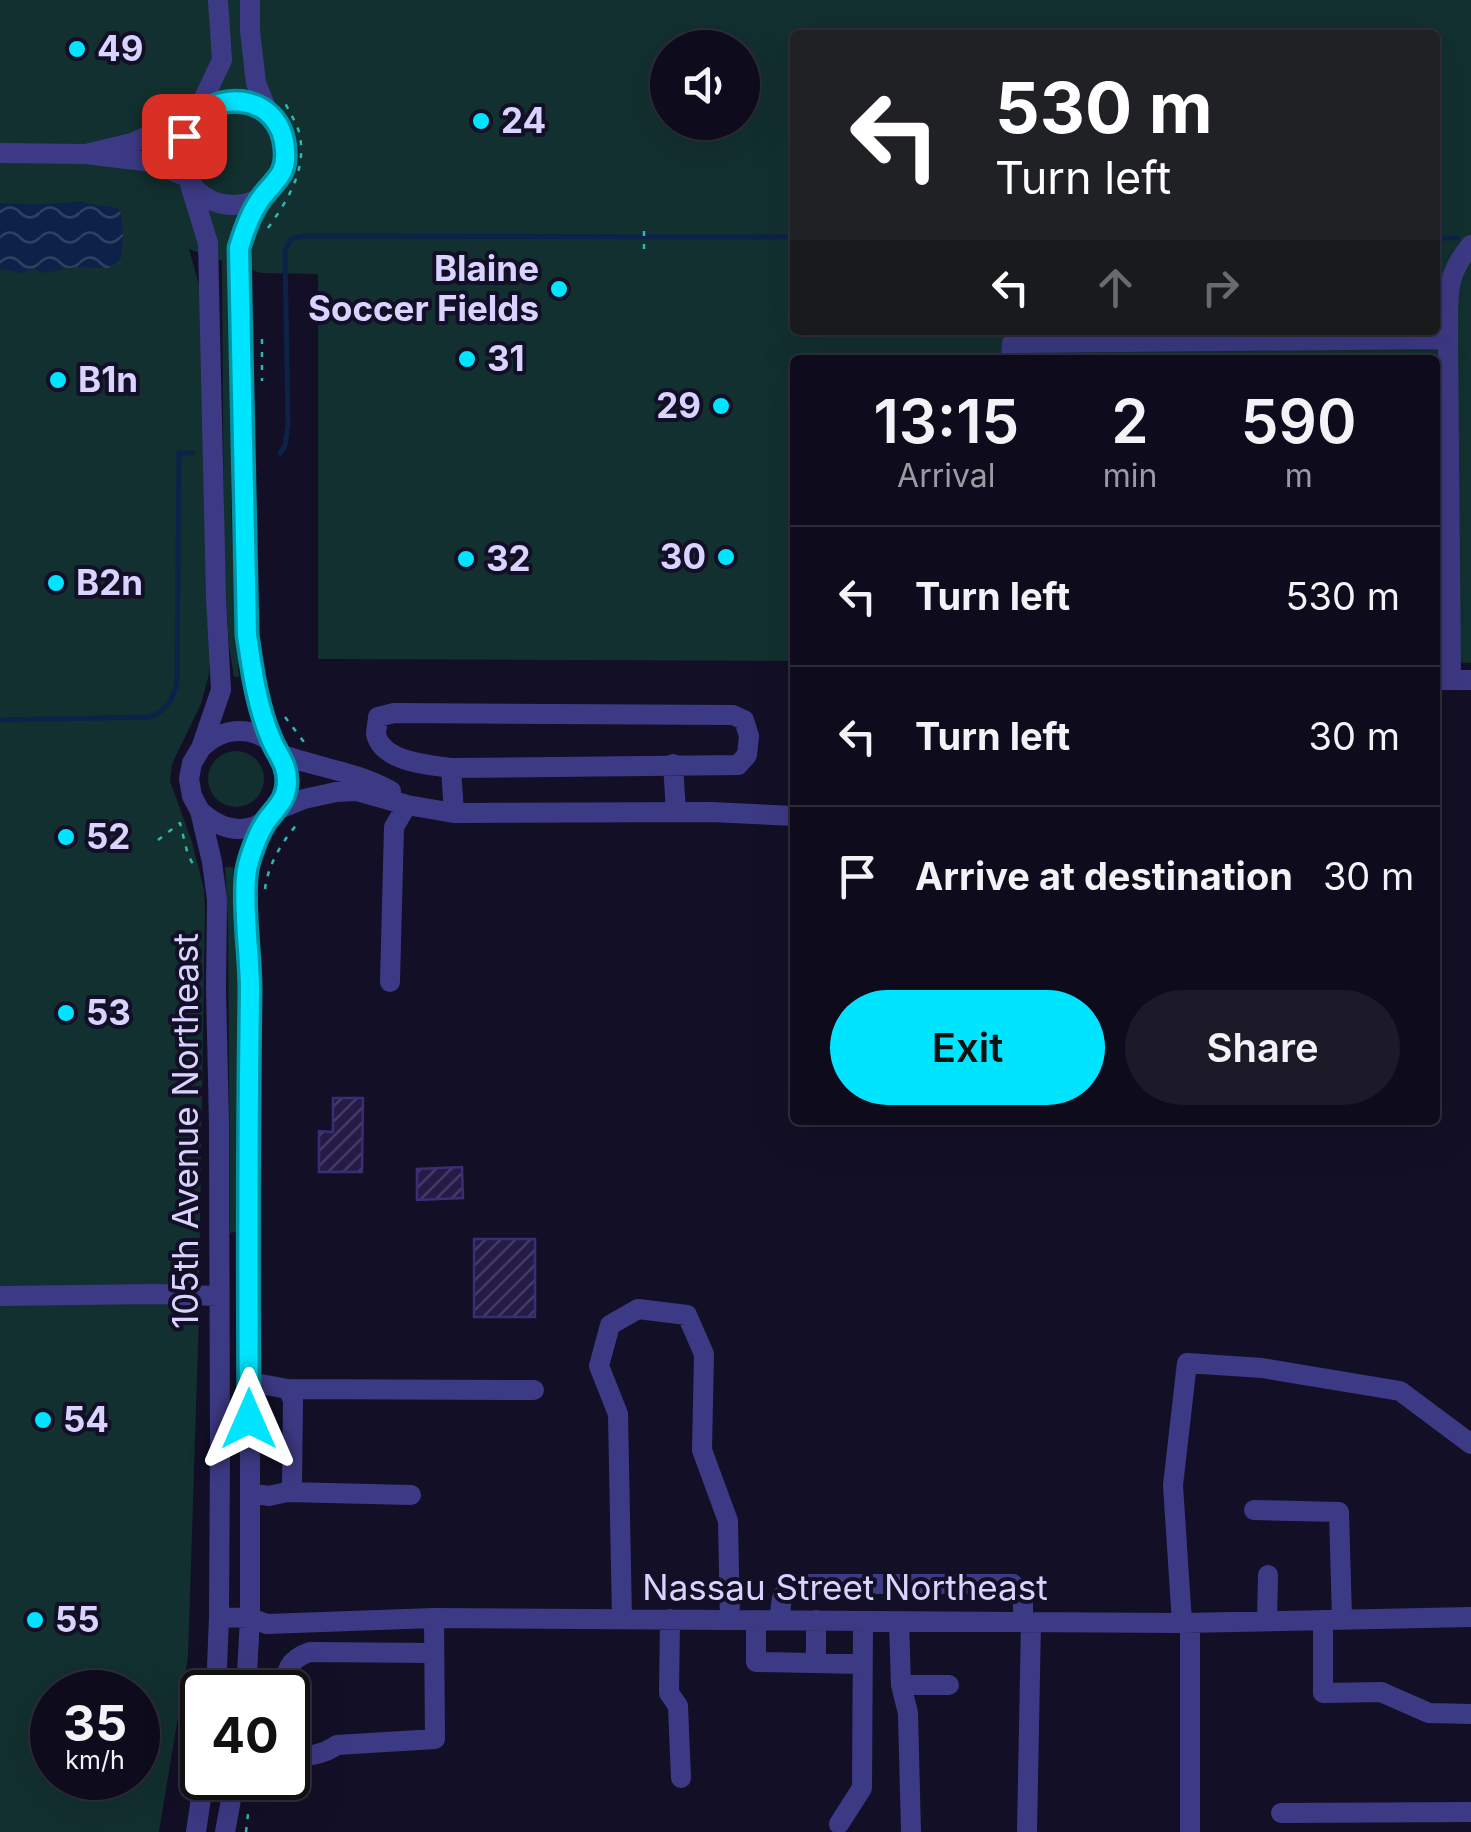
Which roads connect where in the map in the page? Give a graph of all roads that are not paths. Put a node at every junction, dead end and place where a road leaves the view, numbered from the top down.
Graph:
1 (218, 0) edge
2 (250, 0) edge
3 (276, 108) junction
4 (192, 122) junction
5 (0, 153) edge
6 (86, 154) junction
7 (188, 179) junction
8 (261, 198) junction
9 (1471, 245) edge
10 (1448, 339) junction
11 (1012, 355) edge
12 (1442, 625) edge
13 (1452, 680) edge
14 (200, 748) junction
15 (276, 748) junction
16 (672, 764) junction
17 (451, 768) junction
18 (407, 806) junction
19 (200, 811) junction
20 (676, 812) junction
21 (454, 813) junction
22 (272, 815) junction
23 (790, 816) edge
24 (390, 982) dead end
25 (0, 1296) edge
26 (219, 1296) junction
27 (249, 1382) junction
28 (288, 1388) junction
29 (534, 1390) dead end
30 (1471, 1444) edge
31 (287, 1492) junction
32 (250, 1493) junction
33 (411, 1494) dead end
34 (1254, 1510) dead end
35 (1268, 1575) dead end
36 (964, 1584) junction
37 (219, 1617) junction
38 (1471, 1617) edge
39 (250, 1618) junction
40 (434, 1618) junction
41 (622, 1619) junction
42 (670, 1619) junction
43 (730, 1620) junction
44 (756, 1620) junction
45 (780, 1620) junction
46 (816, 1620) junction
47 (863, 1620) junction
48 (1332, 1620) junction
49 (899, 1621) junction
50 (1268, 1621) junction
51 (965, 1622) junction
52 (1027, 1622) junction
53 (1186, 1623) junction
54 (434, 1652) junction
55 (816, 1663) junction
56 (862, 1664) junction
57 (217, 1670) edge
58 (247, 1670) edge
59 (288, 1670) edge
60 (902, 1685) junction
61 (950, 1685) dead end
62 (1471, 1714) edge
63 (310, 1756) edge
64 (681, 1778) dead end
65 (201, 1800) edge
66 (231, 1800) edge
67 (1471, 1812) edge
68 (1281, 1813) dead end
69 (1431, 1822) edge
70 (839, 1824) dead end
71 (198, 1827) edge
72 (226, 1832) edge
73 (911, 1832) edge
74 (1027, 1832) edge
75 (1190, 1832) edge

1 - 4 street, 105th Avenue Northeast
2 - 3 street, 105th Avenue Northeast
3 - 4 street
3 - 8 street, 105th Avenue Northeast
4 - 6 street
4 - 7 street, 105th Avenue Northeast
5 - 6 street
6 - 7 street
7 - 8 street
7 - 14 street, 105th Avenue Northeast
8 - 15 street, 105th Avenue Northeast
9 - 10 street
10 - 11 street
10 - 12 street
12 - 13 street
14 - 15 street
14 - 19 street, 105th Avenue Northeast
15 - 18 street
15 - 22 street, 105th Avenue Northeast
16 - 17 street
16 - 17 street
16 - 20 street
17 - 21 street
18 - 21 street
18 - 22 street
18 - 24 street
19 - 22 street
19 - 26 street, 105th Avenue Northeast
20 - 21 street
20 - 23 street
22 - 27 street, 105th Avenue Northeast
25 - 26 street
26 - 37 street, 105th Avenue Northeast
27 - 28 street
27 - 32 street, 105th Avenue Northeast
28 - 29 street
28 - 31 street
30 - 53 street
31 - 32 street
31 - 33 street
32 - 39 street, 105th Avenue Northeast
34 - 48 street
35 - 50 street
36 - 45 street
36 - 51 street
36 - 52 street
37 - 39 street, Nassau Street Northeast
37 - 57 street, 105th Avenue Northeast
38 - 48 street, Nassau Street Northeast
39 - 40 street, Nassau Street Northeast
39 - 58 street, 105th Avenue Northeast
40 - 41 street, Nassau Street Northeast
40 - 54 street
41 - 42 street, Nassau Street Northeast
41 - 43 street
42 - 43 street, Nassau Street Northeast
42 - 64 street
43 - 44 street, Nassau Street Northeast
44 - 45 street, Nassau Street Northeast
44 - 55 street
45 - 46 street, Nassau Street Northeast
46 - 47 street, Nassau Street Northeast
46 - 55 street
47 - 49 street, Nassau Street Northeast
47 - 56 street
48 - 50 street, Nassau Street Northeast
48 - 62 street
49 - 51 street, Nassau Street Northeast
49 - 60 street
50 - 53 street, Nassau Street Northeast
51 - 52 street, Nassau Street Northeast
52 - 53 street, Nassau Street Northeast
52 - 74 street
53 - 75 street
54 - 59 street
54 - 63 street
55 - 56 street
56 - 70 street
60 - 61 street
60 - 73 street
65 - 71 street
66 - 72 street
67 - 69 street
68 - 69 street

